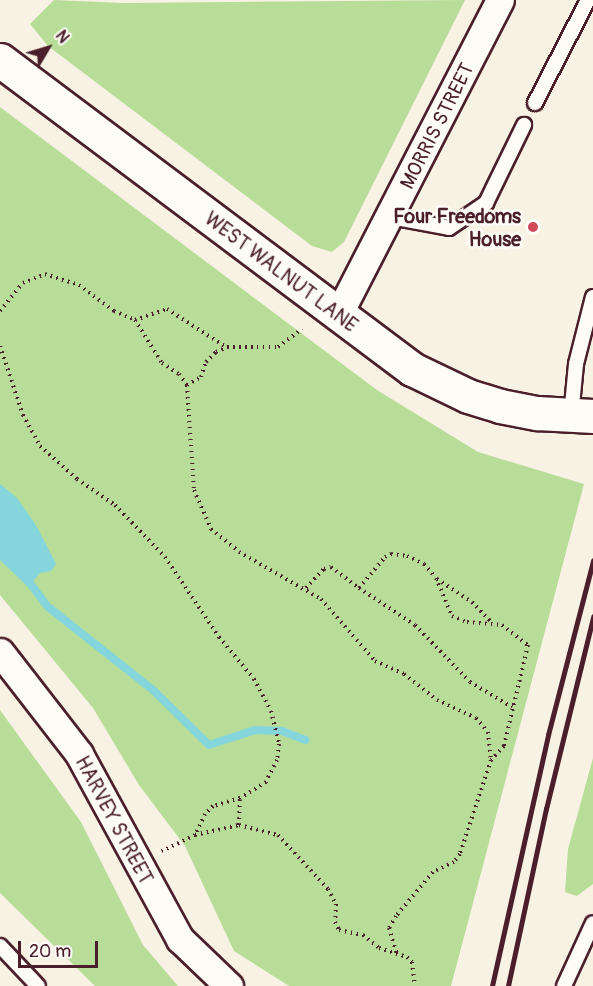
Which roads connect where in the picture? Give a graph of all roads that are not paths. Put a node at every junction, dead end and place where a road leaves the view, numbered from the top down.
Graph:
1 (500, 0) edge
2 (588, 0) edge
3 (0, 60) edge
4 (535, 103) dead end
5 (524, 125) dead end
6 (391, 218) junction
7 (593, 297) edge
8 (338, 315) junction
9 (582, 416) edge
10 (0, 652) edge
11 (593, 923) edge
12 (0, 946) edge
13 (38, 986) edge
14 (229, 986) edge
15 (564, 986) edge

1 - 6 street, MORRIS STREET
2 - 4 lane
3 - 8 street, WEST WALNUT LANE
5 - 6 lane
6 - 8 street, MORRIS STREET
7 - 9 lane
8 - 9 street, WEST WALNUT LANE
10 - 14 street, HARVEY STREET
11 - 15 lane
12 - 13 lane

